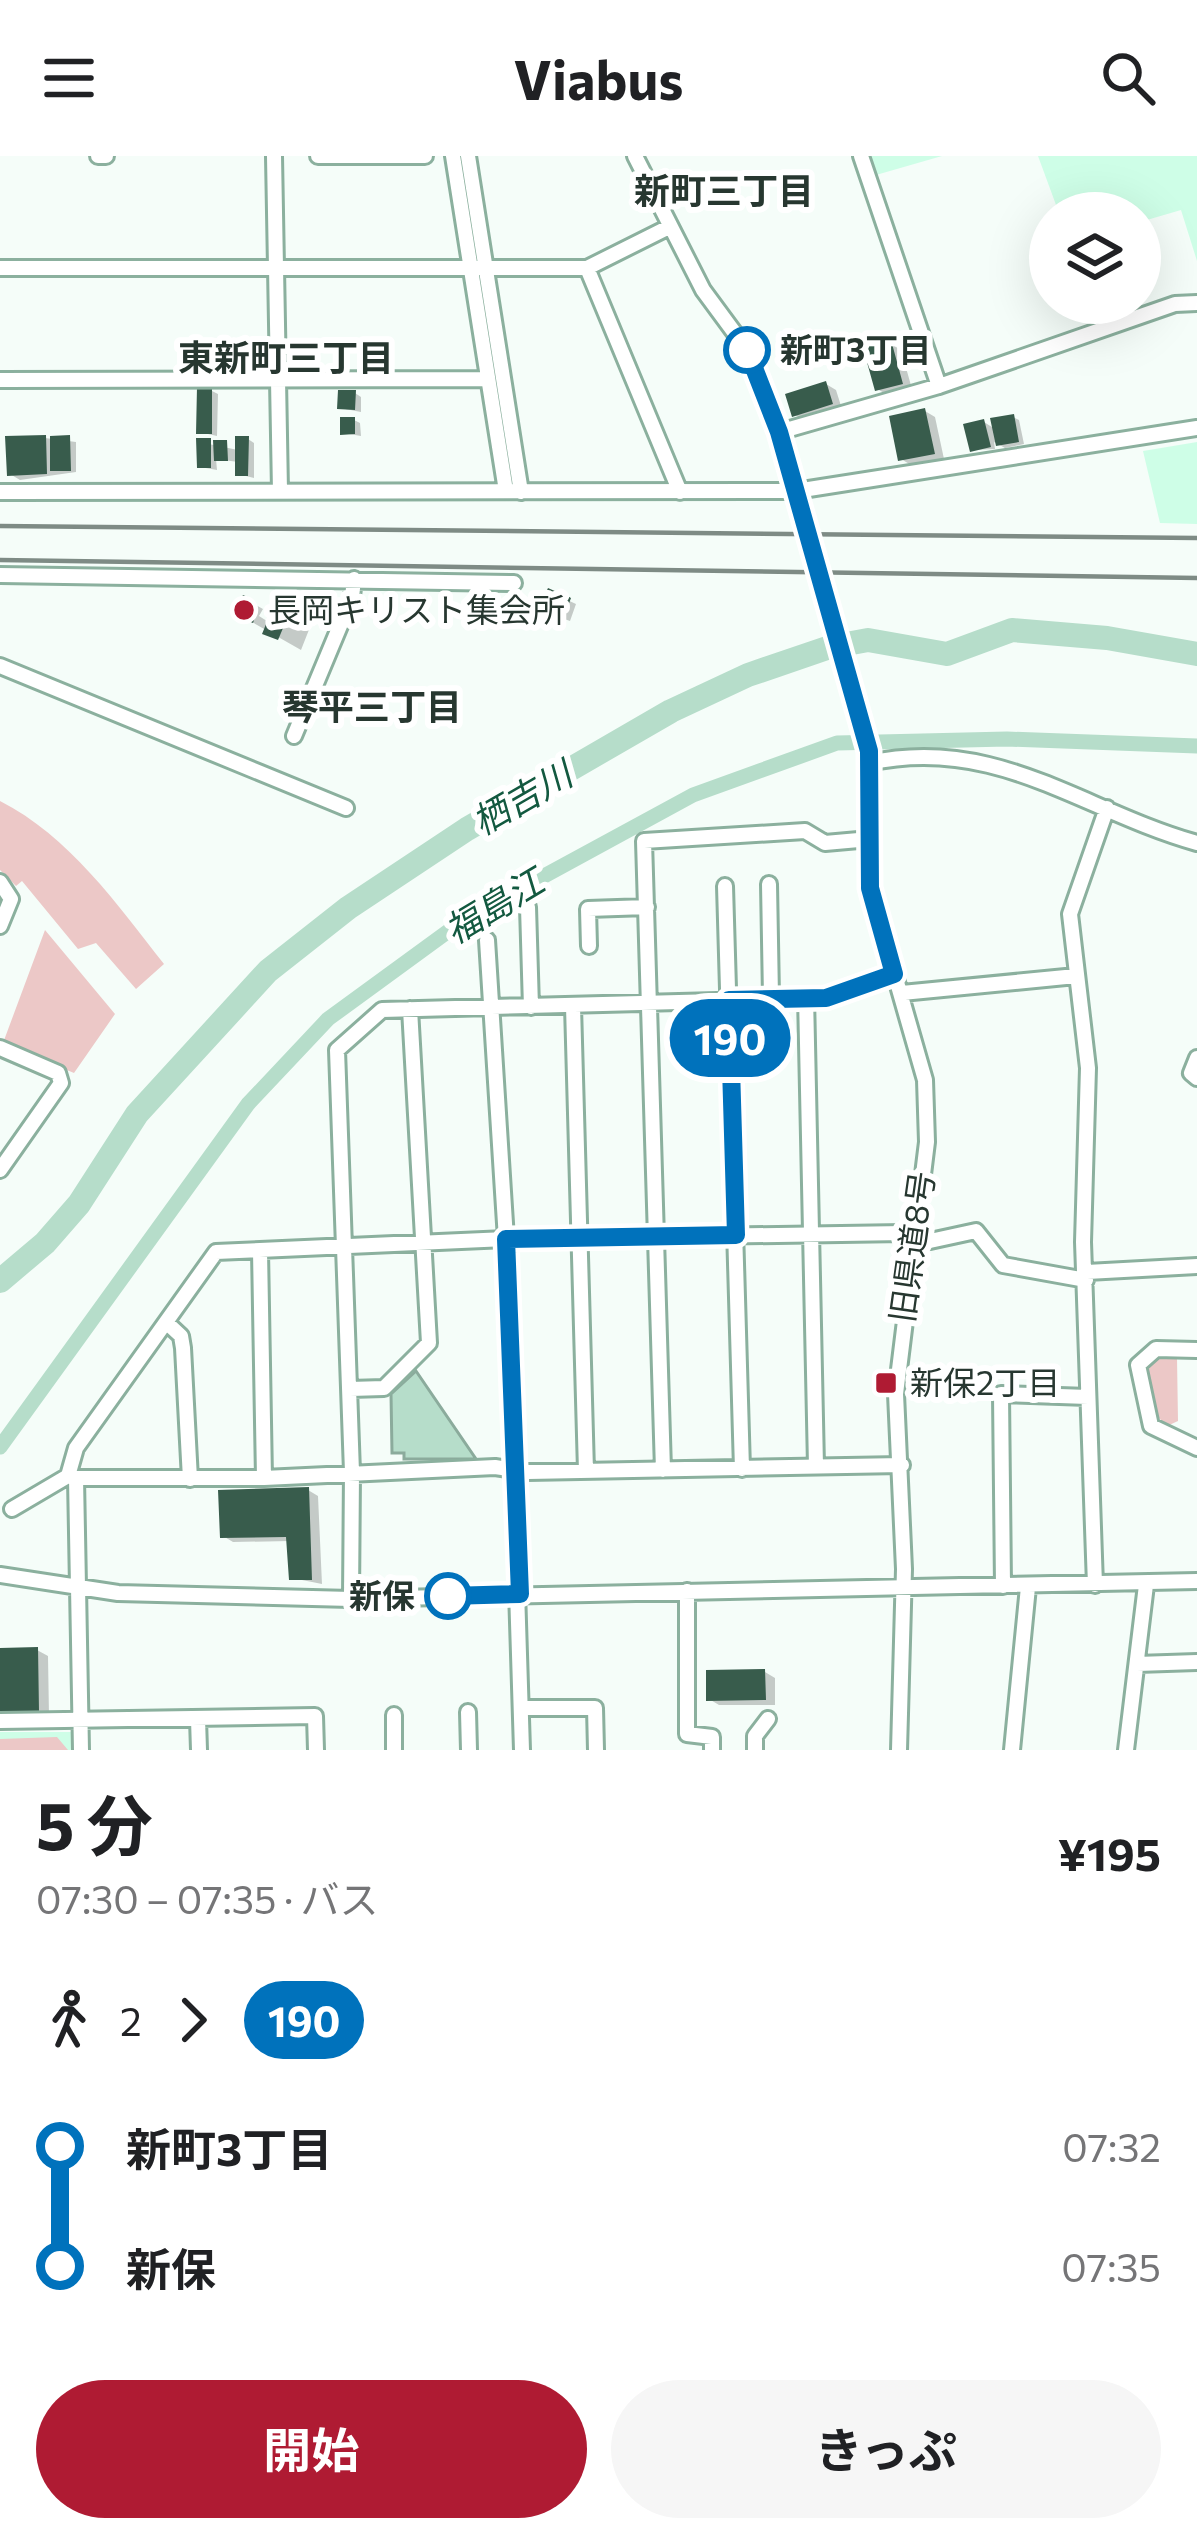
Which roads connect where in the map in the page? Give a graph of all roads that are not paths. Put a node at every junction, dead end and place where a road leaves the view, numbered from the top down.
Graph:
1 (274, 156) edge
2 (318, 156) edge
3 (425, 156) edge
4 (453, 156) edge
5 (468, 156) edge
6 (634, 156) edge
7 (861, 156) edge
8 (668, 228) junction
9 (0, 268) edge
10 (275, 268) junction
11 (478, 268) junction
12 (587, 268) junction
13 (1197, 303) edge
14 (488, 379) junction
15 (0, 380) edge
16 (279, 380) junction
17 (939, 386) junction
18 (1197, 428) edge
19 (779, 432) junction
20 (280, 490) junction
21 (796, 491) junction
22 (0, 492) edge
23 (513, 492) junction
24 (680, 492) junction
25 (0, 575) edge
26 (354, 580) junction
27 (514, 583) dead end
28 (0, 666) edge
29 (294, 736) dead end
30 (869, 757) junction
31 (346, 808) dead end
32 (1107, 808) junction
33 (870, 838) junction
34 (1197, 843) edge
35 (0, 881) edge
36 (769, 884) dead end
37 (725, 886) dead end
38 (528, 907) dead end
39 (646, 907) junction
40 (0, 926) edge
41 (487, 940) dead end
42 (589, 946) dead end
43 (894, 974) junction
44 (1076, 976) junction
45 (902, 993) junction
46 (806, 996) junction
47 (771, 997) junction
48 (729, 1000) junction
49 (648, 1005) junction
50 (572, 1006) junction
51 (531, 1007) junction
52 (492, 1008) junction
53 (410, 1010) junction
54 (0, 1048) edge
55 (1197, 1058) edge
56 (1197, 1078) edge
57 (0, 1136) edge
58 (19, 1143) junction
59 (0, 1170) edge
60 (811, 1234) junction
61 (736, 1235) junction
62 (915, 1235) junction
63 (658, 1238) junction
64 (506, 1239) junction
65 (582, 1239) junction
66 (422, 1243) junction
67 (345, 1246) junction
68 (260, 1251) junction
69 (1197, 1266) edge
70 (1086, 1276) junction
71 (166, 1322) junction
72 (1197, 1350) edge
73 (350, 1389) junction
74 (1088, 1397) junction
75 (1197, 1448) edge
76 (816, 1466) junction
77 (902, 1466) junction
78 (513, 1469) junction
79 (742, 1469) junction
80 (663, 1470) junction
81 (352, 1472) junction
82 (586, 1472) junction
83 (72, 1477) junction
84 (264, 1478) junction
85 (190, 1479) junction
86 (12, 1509) dead end
87 (0, 1575) edge
88 (1197, 1582) edge
89 (1095, 1585) junction
90 (1147, 1585) junction
91 (1003, 1586) junction
92 (904, 1587) junction
93 (1028, 1587) junction
94 (78, 1588) junction
95 (687, 1591) junction
96 (520, 1594) junction
97 (351, 1599) junction
98 (1197, 1662) edge
99 (1137, 1664) junction
100 (521, 1708) junction
101 (469, 1712) dead end
102 (394, 1715) dead end
103 (80, 1718) junction
104 (768, 1718) dead end
105 (198, 1719) junction
106 (0, 1721) edge
107 (81, 1750) edge
108 (199, 1750) edge
109 (316, 1750) edge
110 (394, 1750) edge
111 (470, 1750) edge
112 (522, 1750) edge
113 (596, 1750) edge
114 (712, 1750) edge
115 (755, 1750) edge
116 (898, 1750) edge
117 (1012, 1750) edge
118 (1126, 1750) edge

1 - 10 street
2 - 3 street
4 - 11 street
5 - 11 street
6 - 8 street
7 - 17 street
8 - 12 street
8 - 19 street
9 - 10 street
10 - 11 street
10 - 16 street
11 - 12 street
11 - 14 street
11 - 23 street
12 - 24 street
13 - 17 street
14 - 16 street
14 - 23 street
15 - 16 street
16 - 20 street
17 - 19 street
18 - 21 street
19 - 21 street
20 - 22 street
20 - 23 street
21 - 24 street
21 - 30 street, 旧県道8号
23 - 24 street
25 - 26 street
26 - 27 street
26 - 29 street
28 - 31 street
30 - 32 street
30 - 33 street, 旧県道8号
32 - 34 street
32 - 44 street
33 - 39 street
33 - 43 street, 旧県道8号
35 - 40 street
36 - 47 street
37 - 48 street
38 - 51 street
39 - 42 street
39 - 49 street
41 - 52 street
43 - 45 street, 旧県道8号
43 - 46 street
44 - 45 street
44 - 70 street
45 - 62 street, 旧県道8号
46 - 47 street
46 - 60 street
47 - 48 street
48 - 49 street
48 - 61 street
49 - 50 street
49 - 63 street
50 - 51 street
50 - 65 street
51 - 52 street
52 - 53 street
52 - 64 street
53 - 66 street
53 - 67 street
54 - 58 street
55 - 56 street
57 - 58 street
58 - 59 street
60 - 61 street
60 - 62 street
60 - 76 street
61 - 63 street
61 - 79 street
62 - 70 street
62 - 77 street, 旧県道8号
63 - 65 street
63 - 80 street
64 - 65 street
64 - 66 street
64 - 78 street
65 - 82 street
66 - 67 street
66 - 73 street
67 - 68 street
67 - 73 street
68 - 71 street
68 - 84 street
69 - 70 street
70 - 74 street
71 - 83 street
71 - 85 street
72 - 75 street
73 - 81 street
74 - 89 street
74 - 91 street
76 - 77 street
76 - 79 street
77 - 92 street, 旧県道8号
78 - 81 street
78 - 82 street
78 - 96 street
79 - 80 street
80 - 82 street
81 - 84 street
81 - 97 street
83 - 85 street
83 - 86 street
83 - 94 street
84 - 85 street
87 - 94 street
88 - 90 street
89 - 90 street
89 - 93 street
90 - 99 street
91 - 92 street
91 - 93 street
92 - 95 street
92 - 116 street, 旧県道8号
93 - 117 street
94 - 97 street
94 - 103 street
95 - 96 street
95 - 114 street
96 - 97 street
96 - 100 street
98 - 99 street
99 - 118 street
100 - 112 street
100 - 113 street
101 - 111 street
102 - 110 street
103 - 105 street
103 - 106 street
103 - 107 street
104 - 115 street
105 - 108 street
105 - 109 street

